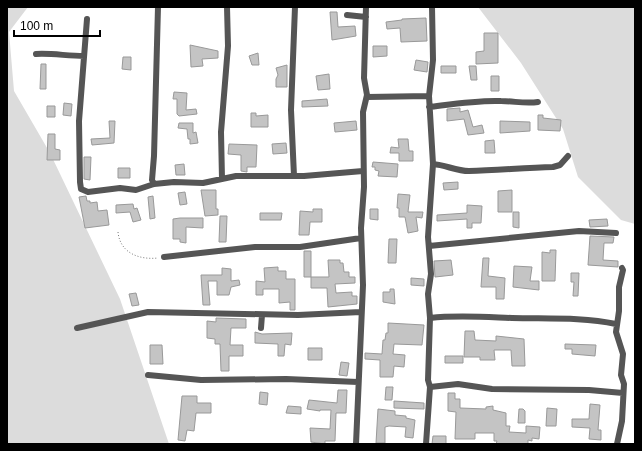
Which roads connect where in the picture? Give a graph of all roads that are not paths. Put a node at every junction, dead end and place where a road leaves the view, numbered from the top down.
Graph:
1 (158, 7) edge
2 (227, 7) edge
3 (295, 7) edge
4 (366, 7) edge
5 (432, 7) edge
6 (347, 15) dead end
7 (366, 17) junction
8 (87, 18) dead end
9 (36, 54) dead end
10 (84, 56) junction
11 (429, 96) junction
12 (367, 97) junction
13 (538, 102) dead end
14 (429, 107) junction
15 (568, 156) dead end
16 (433, 164) junction
17 (363, 171) junction
18 (294, 176) junction
19 (222, 179) junction
20 (154, 184) junction
21 (616, 233) dead end
22 (361, 238) junction
23 (429, 246) junction
24 (164, 257) road end
25 (622, 268) dead end
26 (361, 312) junction
27 (262, 315) junction
28 (430, 318) junction
29 (616, 324) junction
30 (77, 328) dead end
31 (261, 328) dead end
32 (148, 375) dead end
33 (358, 382) junction
34 (430, 387) junction
35 (623, 393) junction
36 (356, 444) edge
37 (426, 444) edge
38 (617, 444) edge

1 - 20 street
2 - 19 street
3 - 18 street
4 - 7 street
5 - 11 street
6 - 7 street
7 - 12 street
8 - 10 street
9 - 10 street
10 - 20 street
11 - 12 street
11 - 14 street
12 - 17 street
13 - 14 street
14 - 16 street
15 - 16 street
16 - 23 street
17 - 18 street
17 - 22 street
18 - 19 street
19 - 20 street
21 - 23 street
22 - 24 street
22 - 26 street
23 - 28 street
25 - 29 street
26 - 27 street
26 - 33 street
27 - 30 street
27 - 31 street
28 - 29 street
28 - 34 street
29 - 35 street
32 - 33 street
33 - 36 street
34 - 35 street
34 - 37 street
35 - 38 street

